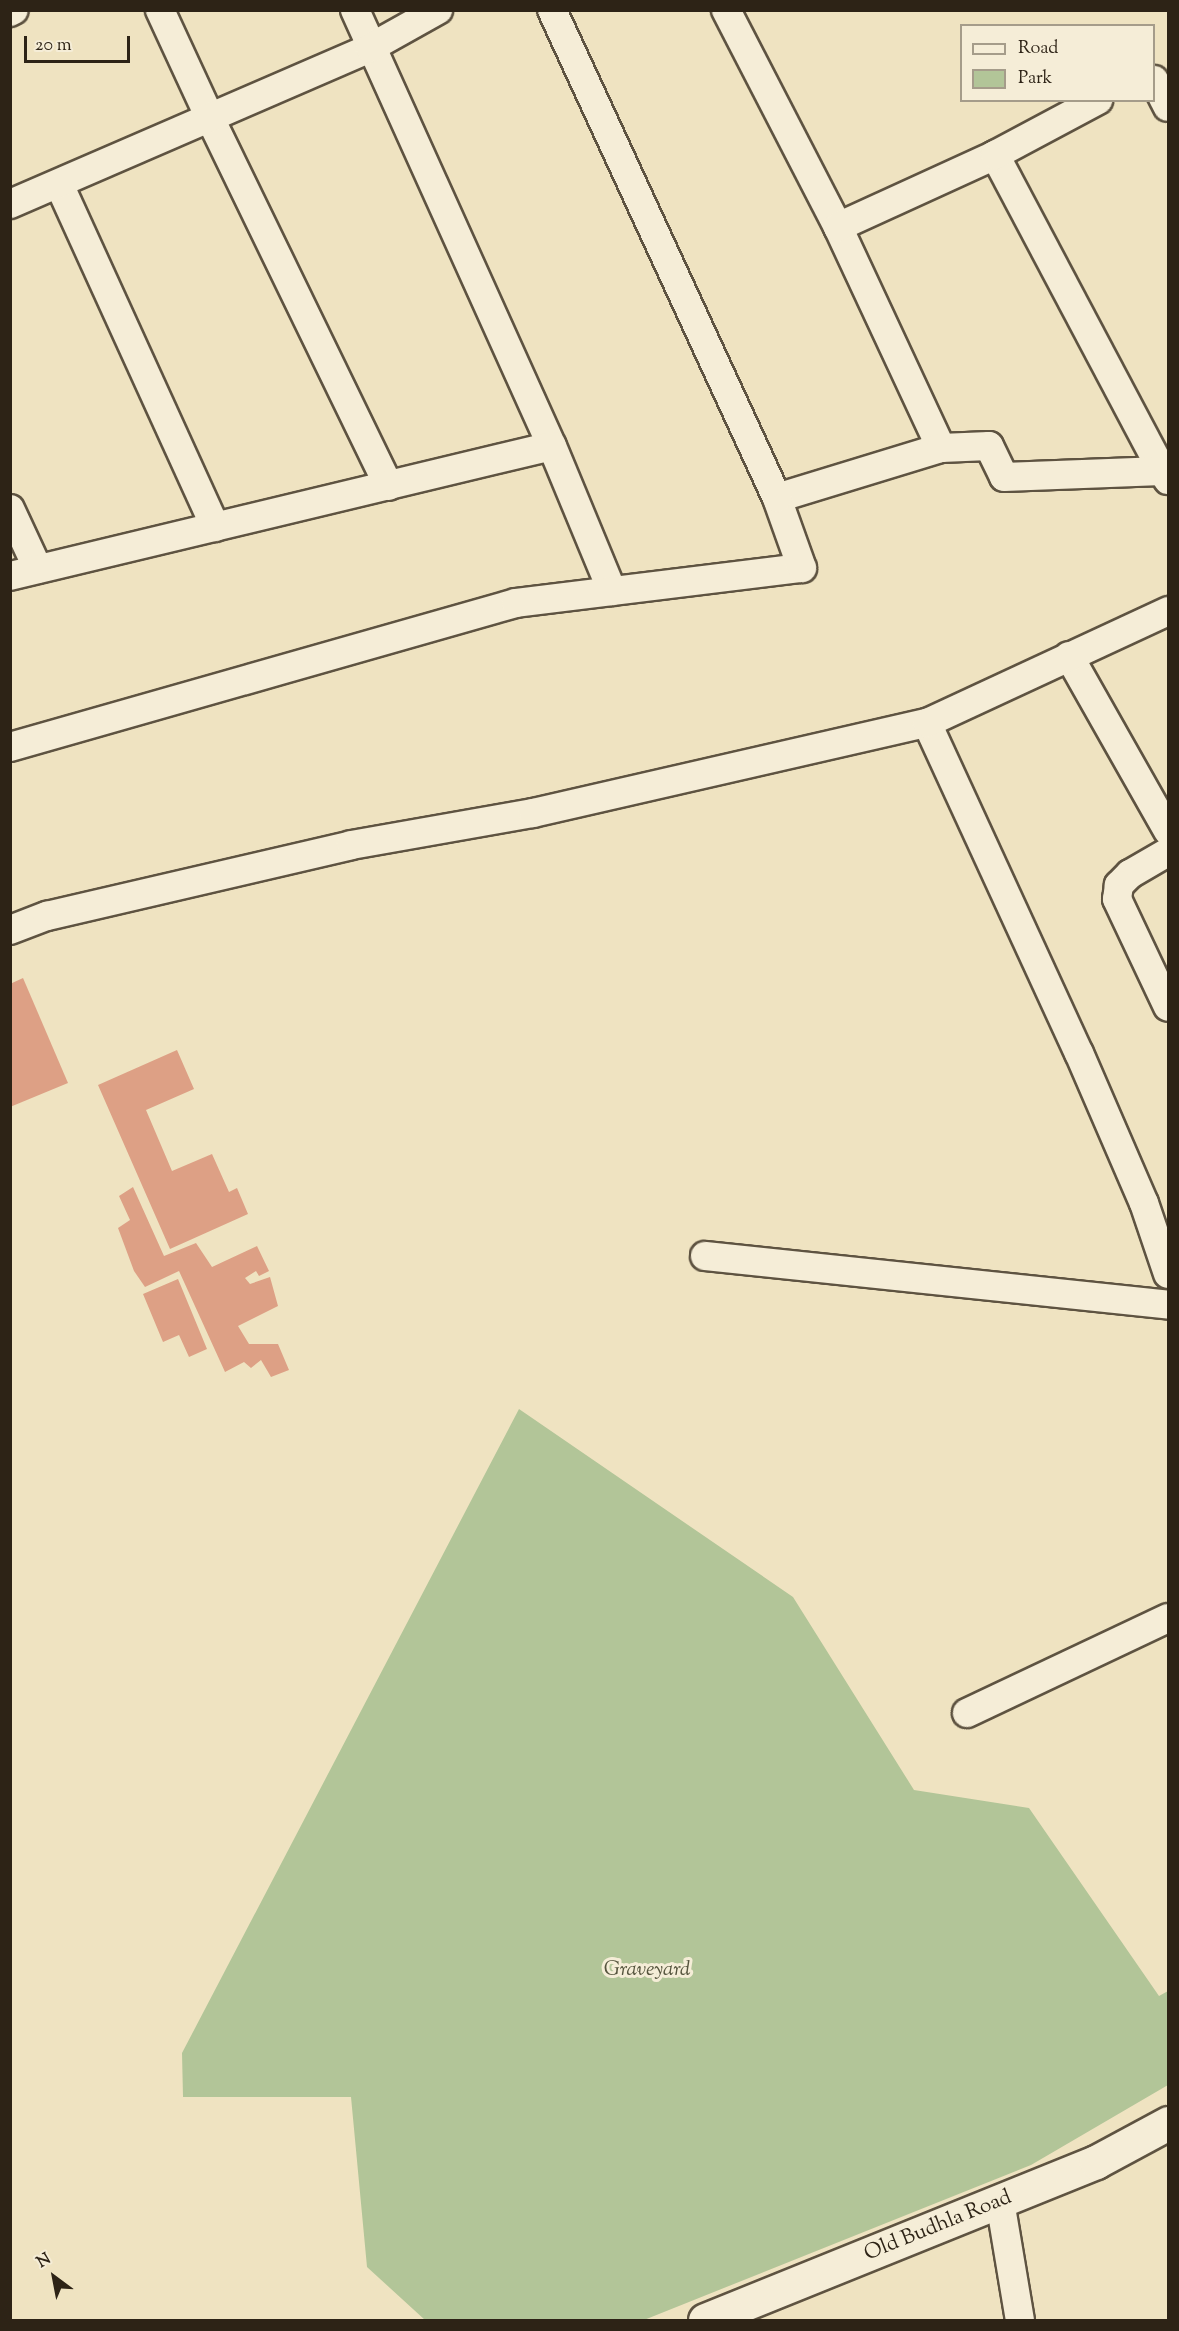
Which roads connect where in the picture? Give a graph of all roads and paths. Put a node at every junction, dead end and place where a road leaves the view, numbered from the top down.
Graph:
1 (160, 10) edge
2 (355, 10) edge
3 (438, 10) edge
4 (552, 10) edge
5 (726, 10) edge
6 (370, 48) junction
7 (1155, 82) edge
8 (1094, 102) edge
9 (1168, 107) edge
10 (210, 118) junction
11 (995, 155) junction
12 (59, 184) junction
13 (10, 204) edge
14 (838, 227) junction
15 (552, 446) junction
16 (941, 448) junction
17 (1165, 476) edge
18 (388, 486) junction
19 (777, 498) junction
20 (10, 509) edge
21 (215, 527) junction
22 (38, 569) junction
23 (10, 576) edge
24 (612, 591) junction
25 (1168, 611) edge
26 (1069, 656) junction
27 (927, 723) junction
28 (10, 747) edge
29 (1168, 831) edge
30 (1168, 852) edge
31 (10, 930) edge
32 (1168, 1007) edge
33 (705, 1256) dead end
34 (1168, 1274) edge
35 (1168, 1305) edge
36 (1168, 1618) edge
37 (967, 1713) dead end
38 (1168, 2123) edge
39 (1000, 2201) junction
40 (705, 2320) edge
41 (1020, 2320) edge

1 - 10 street
2 - 6 street
3 - 6 street
4 - 19 street
5 - 14 street
6 - 10 street
6 - 15 street
7 - 9 street
8 - 11 street
10 - 12 street
10 - 18 street
11 - 14 street
11 - 17 street
12 - 13 street
12 - 21 street
14 - 16 street
15 - 18 street
15 - 24 street
16 - 17 street
16 - 19 street
18 - 21 street
19 - 24 street
20 - 22 street
21 - 22 street
22 - 23 street
24 - 28 street
25 - 26 street
26 - 27 street
26 - 29 street
27 - 31 street
27 - 34 street
30 - 32 street
33 - 35 street
36 - 37 street
38 - 39 main road, Old Budhla Road
39 - 40 main road, Old Budhla Road
39 - 41 street

